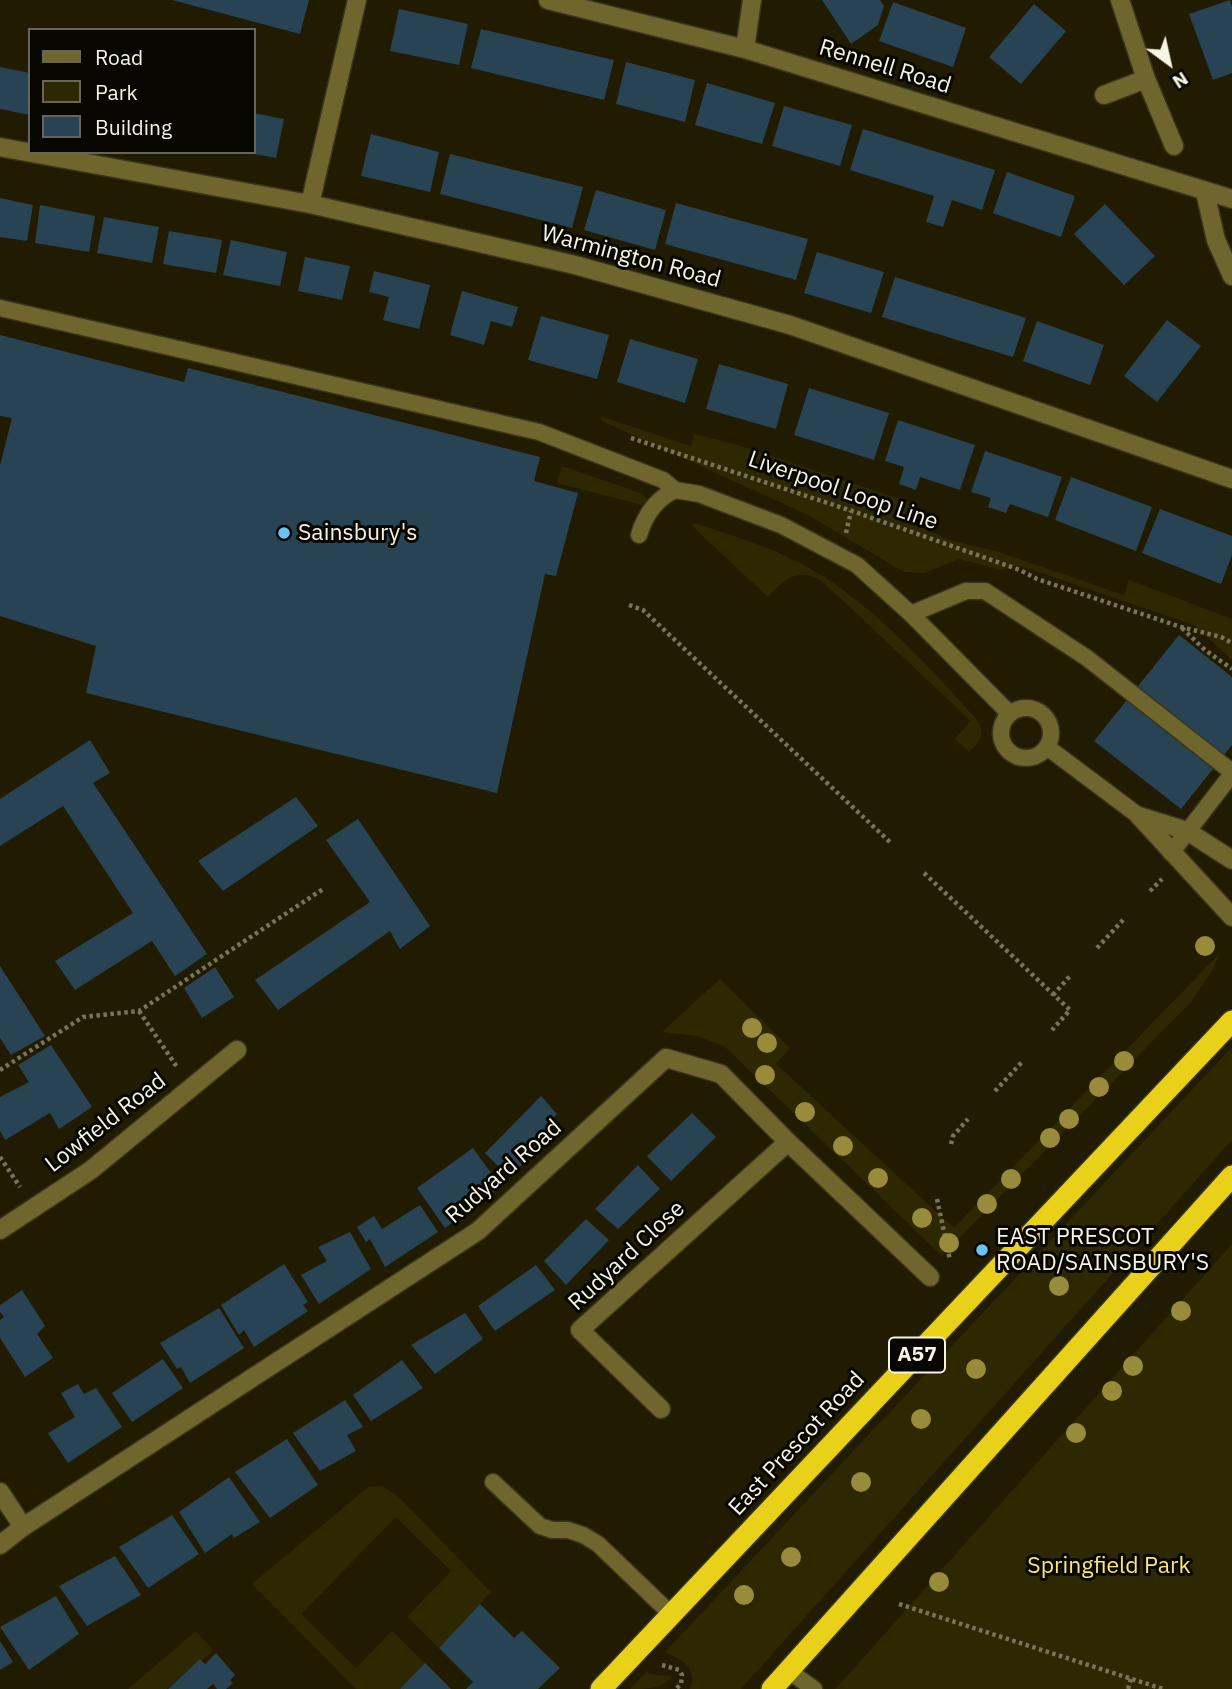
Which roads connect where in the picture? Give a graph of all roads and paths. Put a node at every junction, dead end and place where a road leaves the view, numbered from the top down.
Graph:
1 (357, 0) edge
2 (548, 0) edge
3 (752, 0) edge
4 (1120, 0) edge
5 (745, 49) junction
6 (1146, 79) junction
7 (1104, 95) dead end
8 (1174, 146) dead end
9 (0, 147) edge
10 (28, 152) edge
11 (38, 154) edge
12 (1205, 192) junction
13 (1232, 199) edge
14 (310, 204) junction
15 (1232, 276) edge
16 (0, 308) edge
17 (628, 437) dead end
18 (1232, 479) edge
19 (675, 489) junction
20 (852, 511) junction
21 (846, 534) dead end
22 (639, 535) dead end
23 (629, 605) dead end
24 (911, 614) junction
25 (1181, 627) junction
26 (1232, 643) edge
27 (1232, 669) edge
28 (1010, 713) junction
29 (1047, 747) junction
30 (1232, 773) edge
31 (1139, 816) junction
32 (1187, 831) junction
33 (892, 844) dead end
34 (1171, 853) junction
35 (1232, 860) edge
36 (924, 873) dead end
37 (1157, 884) dead end
38 (323, 889) dead end
39 (1150, 891) dead end
40 (1232, 917) edge
41 (1123, 920) dead end
42 (1097, 948) dead end
43 (1070, 976) dead end
44 (1053, 995) junction
45 (139, 1012) junction
46 (1232, 1021) edge
47 (1052, 1030) dead end
48 (237, 1050) dead end
49 (1022, 1062) dead end
50 (0, 1070) edge
51 (191, 1088) junction
52 (995, 1091) dead end
53 (968, 1119) dead end
54 (788, 1142) junction
55 (951, 1144) dead end
56 (0, 1157) edge
57 (1232, 1176) edge
58 (937, 1199) dead end
59 (34, 1208) junction
60 (0, 1230) edge
61 (950, 1261) dead end
62 (930, 1277) dead end
63 (661, 1409) dead end
64 (493, 1482) dead end
65 (0, 1492) edge
66 (23, 1527) junction
67 (0, 1545) edge
68 (899, 1604) dead end
69 (672, 1615) junction
70 (657, 1664) dead end
71 (789, 1671) junction
72 (1131, 1679) junction
73 (601, 1689) edge
74 (676, 1689) edge
75 (772, 1689) edge
76 (814, 1689) edge
77 (1128, 1689) edge
78 (1163, 1689) edge

1 - 14 street
2 - 5 street, Rennell Road
3 - 5 street
4 - 6 street
5 - 12 street, Rennell Road
6 - 7 street
6 - 8 street
9 - 10 street, Warmington Road
11 - 14 street, Warmington Road
12 - 13 street, Rennell Road
12 - 15 street
14 - 18 street, Warmington Road
16 - 19 lane
17 - 20 path, Liverpool Loop Line
19 - 22 lane
19 - 24 lane
20 - 21 path
20 - 25 path, Liverpool Loop Line
23 - 33 path
24 - 28 lane
24 - 30 lane
25 - 26 path, Liverpool Loop Line
25 - 27 path
28 - 29 lane
28 - 29 lane
29 - 31 lane
30 - 32 lane
31 - 32 street
31 - 34 street
32 - 34 lane
32 - 35 street
34 - 40 street
36 - 44 path
37 - 39 path
38 - 45 path
41 - 42 path
43 - 44 path
44 - 47 path
45 - 50 path
45 - 51 path
46 - 69 highway, East Prescot Road / A57
48 - 51 street, Lowfield Road
49 - 52 path
51 - 59 street, Lowfield Road
53 - 55 path
54 - 62 street, Rudyard Road
54 - 63 street, Rudyard Close
54 - 66 street, Rudyard Road
56 - 59 path
57 - 71 highway
58 - 61 path
59 - 60 street, Lowfield Road
64 - 69 lane
65 - 66 street
66 - 67 street, Rudyard Road
68 - 72 path
69 - 73 highway, East Prescot Road / A57
70 - 74 path
71 - 75 highway
71 - 76 lane
72 - 77 path
72 - 78 path

